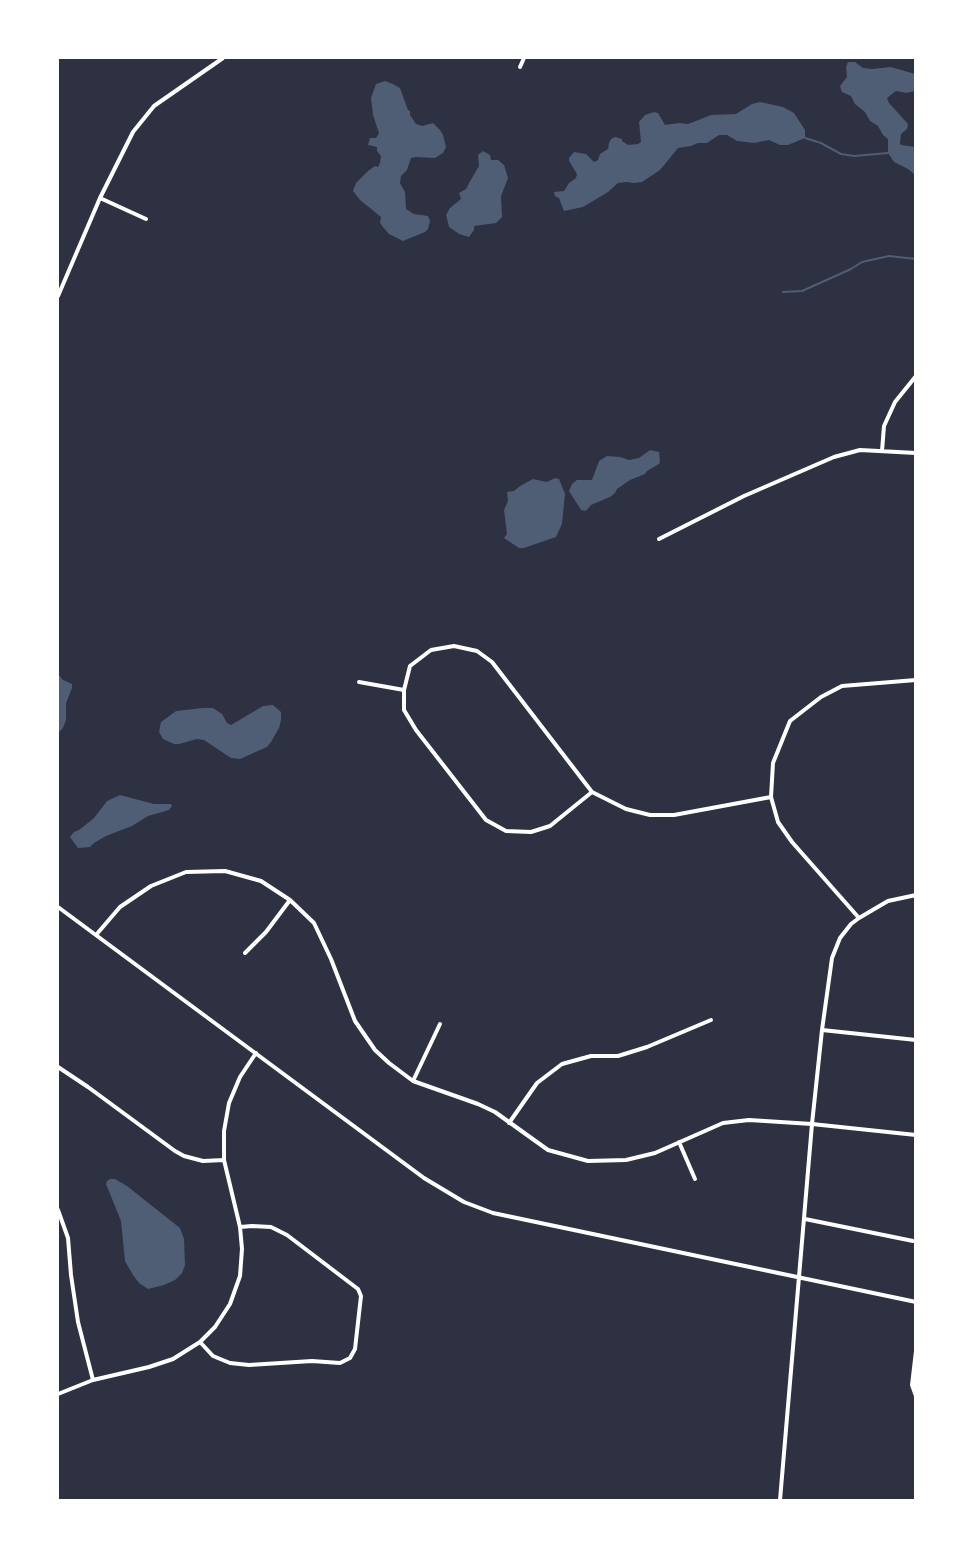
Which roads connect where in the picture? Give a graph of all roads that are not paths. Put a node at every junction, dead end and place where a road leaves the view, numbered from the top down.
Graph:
1 (223, 58) edge
2 (524, 58) edge
3 (520, 67) dead end
4 (100, 198) junction
5 (146, 218) dead end
6 (58, 296) edge
7 (916, 376) edge
8 (882, 451) junction
9 (916, 453) edge
10 (658, 539) dead end
11 (916, 680) edge
12 (359, 682) dead end
13 (404, 690) junction
14 (592, 792) junction
15 (771, 797) junction
16 (916, 895) edge
17 (290, 900) junction
18 (58, 907) edge
19 (859, 918) junction
20 (96, 935) junction
21 (245, 953) dead end
22 (711, 1020) dead end
23 (440, 1024) dead end
24 (822, 1030) junction
25 (916, 1040) edge
26 (256, 1053) junction
27 (58, 1067) edge
28 (413, 1081) junction
29 (510, 1123) junction
30 (812, 1124) junction
31 (916, 1135) edge
32 (679, 1142) junction
33 (224, 1160) junction
34 (695, 1179) dead end
35 (58, 1210) edge
36 (805, 1219) junction
37 (240, 1227) junction
38 (913, 1241) dead end
39 (800, 1277) junction
40 (916, 1302) edge
41 (200, 1342) junction
42 (916, 1351) edge
43 (93, 1380) junction
44 (58, 1394) edge
45 (916, 1396) edge
46 (780, 1500) edge

1 - 4 street
2 - 3 street
4 - 5 street
4 - 6 street
7 - 8 street
8 - 9 street
8 - 10 street
11 - 15 street
12 - 13 street
13 - 14 street
13 - 14 street
14 - 15 street
15 - 19 street
16 - 19 street
17 - 20 street
17 - 21 street
17 - 28 street
18 - 20 street
19 - 24 street
20 - 26 street
22 - 29 street
23 - 28 street
24 - 25 street
24 - 30 street
26 - 33 street
26 - 39 street
27 - 33 street
28 - 29 street
29 - 32 street
30 - 31 street
30 - 32 street
30 - 36 street
32 - 34 street
33 - 37 street
35 - 43 street
36 - 38 street
36 - 39 street
37 - 41 street
37 - 41 street
39 - 40 street
39 - 46 street
41 - 43 street
42 - 45 street
43 - 44 street

